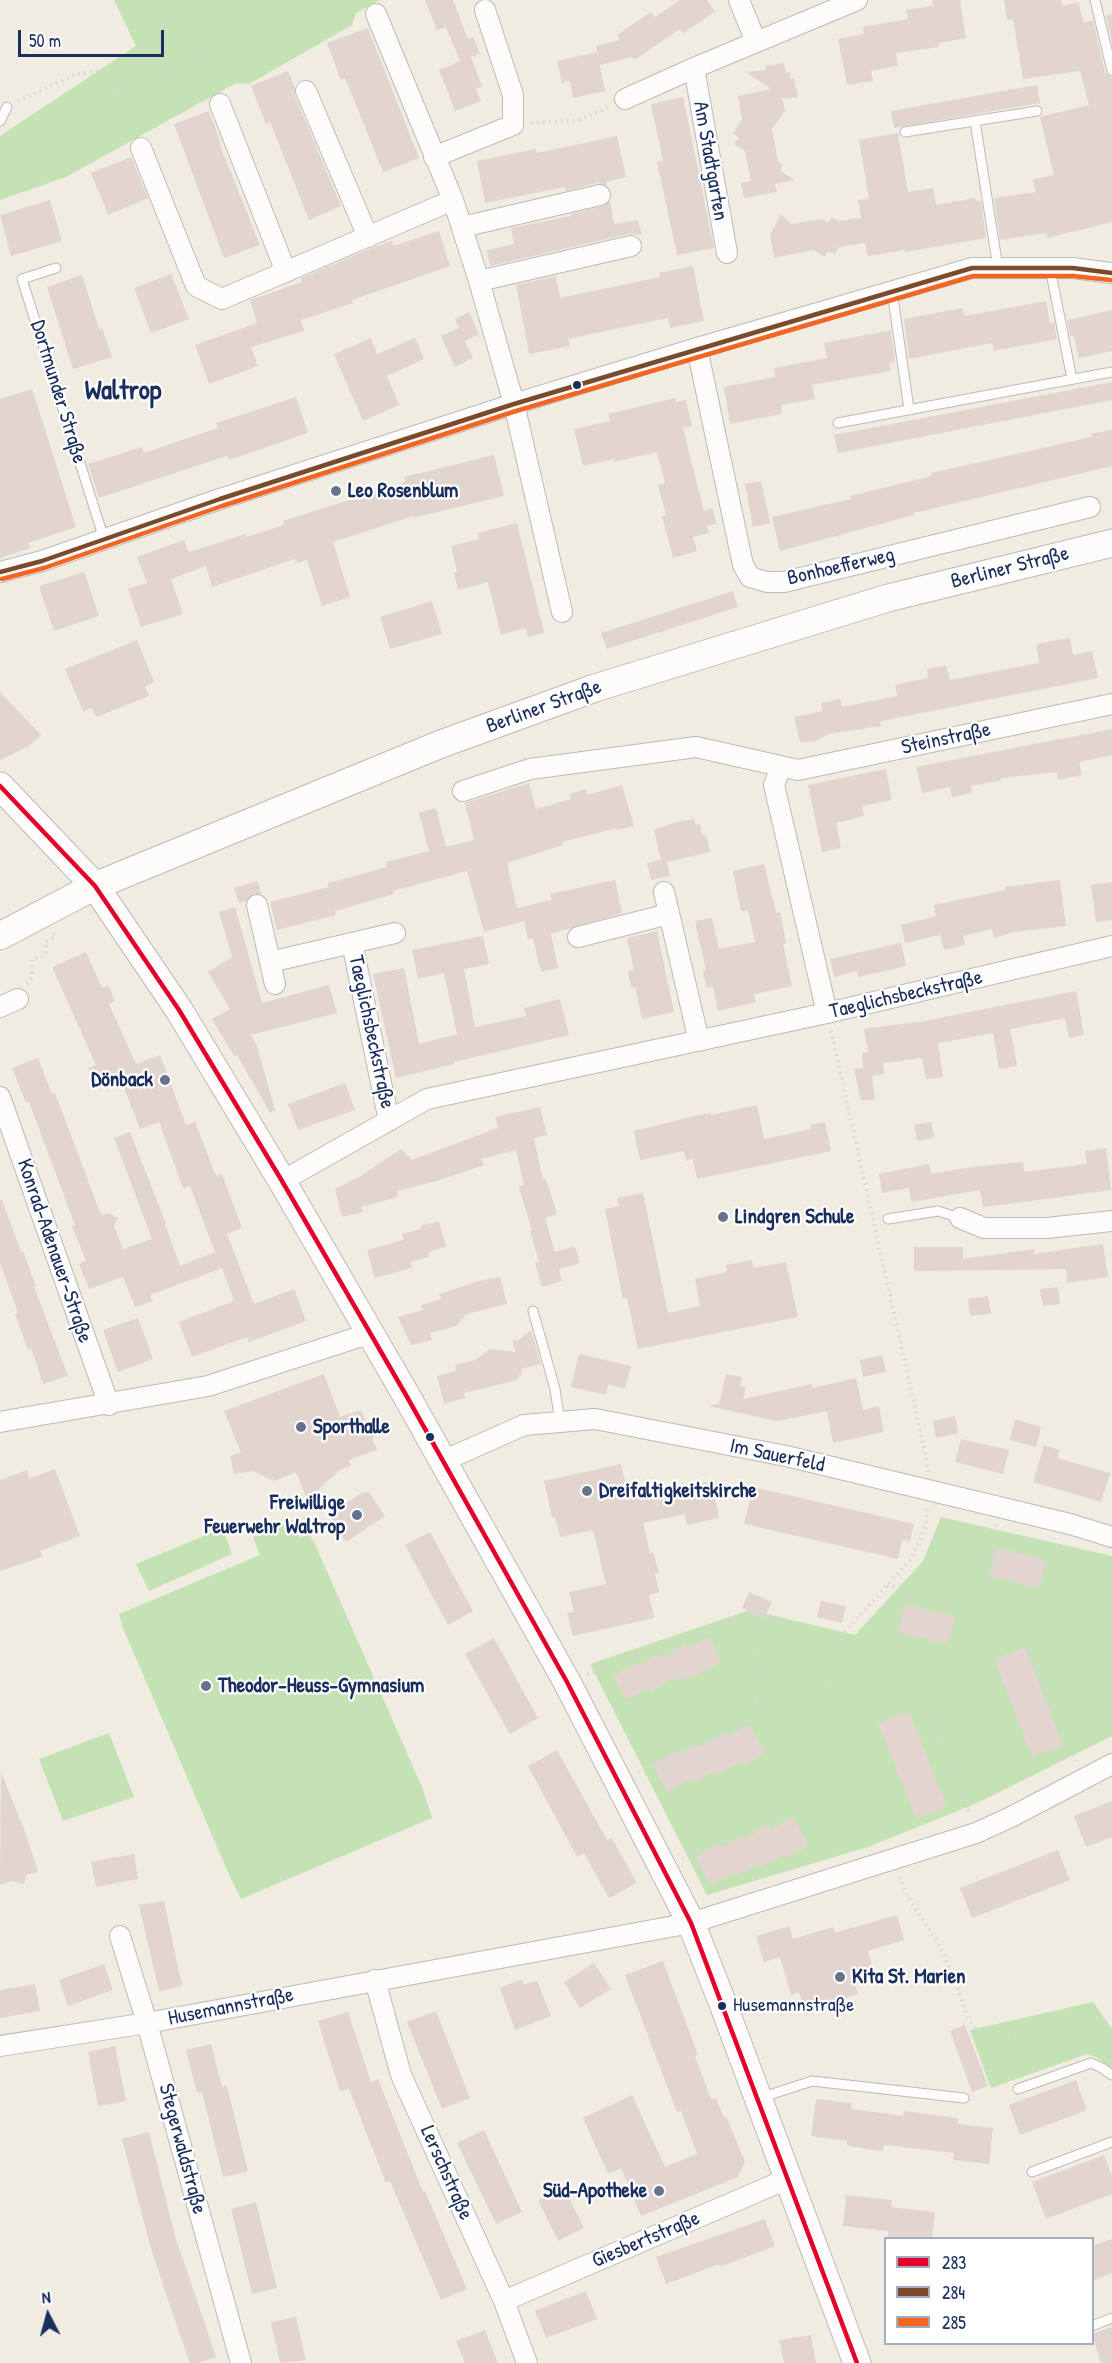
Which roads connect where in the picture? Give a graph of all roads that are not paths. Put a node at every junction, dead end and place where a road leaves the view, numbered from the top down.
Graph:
1 (739, 0) edge
2 (857, 0) edge
3 (1095, 0) edge
4 (485, 10) dead end
5 (376, 14) dead end
6 (756, 42) junction
7 (694, 68) junction
8 (1112, 71) edge
9 (306, 91) dead end
10 (625, 99) road end
11 (220, 104) road end
12 (7, 107) road end
13 (1037, 111) dead end
14 (0, 121) edge
15 (975, 121) junction
16 (905, 132) dead end
17 (141, 148) road end
18 (434, 157) junction
19 (600, 195) dead end
20 (453, 200) junction
21 (462, 227) junction
22 (368, 237) junction
23 (631, 246) dead end
24 (726, 253) dead end
25 (56, 268) dead end
26 (998, 268) junction
27 (1050, 268) junction
28 (286, 272) junction
29 (1112, 273) edge
30 (479, 281) junction
31 (892, 291) junction
32 (697, 348) junction
33 (1112, 372) edge
34 (1072, 379) junction
35 (513, 404) junction
36 (909, 409) junction
37 (838, 423) dead end
38 (1090, 507) dead end
39 (104, 539) junction
40 (1112, 543) edge
41 (0, 572) edge
42 (562, 612) dead end
43 (1112, 704) edge
44 (781, 766) junction
45 (0, 786) edge
46 (463, 791) dead end
47 (96, 886) junction
48 (664, 892) dead end
49 (257, 905) dead end
50 (669, 914) junction
51 (395, 933) dead end
52 (0, 936) edge
53 (578, 937) dead end
54 (352, 943) junction
55 (1112, 946) edge
56 (270, 962) junction
57 (275, 984) dead end
58 (827, 1013) junction
59 (699, 1041) junction
60 (0, 1096) edge
61 (389, 1120) junction
62 (282, 1181) junction
63 (960, 1218) joint
64 (888, 1219) dead end
65 (1112, 1221) edge
66 (533, 1311) dead end
67 (371, 1333) junction
68 (109, 1405) junction
69 (0, 1421) edge
70 (560, 1422) junction
71 (443, 1461) junction
72 (1112, 1537) edge
73 (1112, 1764) edge
74 (691, 1923) junction
75 (120, 1936) dead end
76 (375, 1980) junction
77 (147, 2023) junction
78 (0, 2046) edge
79 (1112, 2076) edge
80 (1018, 2089) dead end
81 (964, 2098) dead end
82 (758, 2099) junction
83 (1112, 2142) edge
84 (1032, 2172) dead end
85 (787, 2179) junction
86 (504, 2301) junction
87 (1112, 2318) edge
88 (1094, 2325) edge
89 (241, 2363) edge
90 (527, 2363) edge
91 (857, 2363) edge

1 - 6 street
2 - 6 street, Am Stadtgarten
3 - 8 lane
4 - 18 street
5 - 18 street
6 - 7 street, Am Stadtgarten
7 - 10 street, Am Stadtgarten
7 - 24 street, Am Stadtgarten
9 - 22 street
11 - 28 street
12 - 14 lane
13 - 15 lane
15 - 16 lane
15 - 26 lane
17 - 28 street
18 - 20 street
19 - 21 street
20 - 21 street
20 - 22 street
21 - 30 street
22 - 28 street
23 - 30 street
25 - 39 lane, Dortmunder Straße
26 - 27 street
26 - 31 street
27 - 29 street
27 - 34 lane
30 - 35 street
31 - 32 street
31 - 36 lane
32 - 35 street
32 - 38 street, Bonhoefferweg
33 - 34 lane
34 - 36 lane
35 - 39 street
35 - 42 street
36 - 37 lane
39 - 41 street
40 - 47 street, Berliner Straße
43 - 44 street, Steinstraße
44 - 46 street, Steinstraße
44 - 58 street
45 - 47 street
47 - 52 street, Berliner Straße
47 - 62 street
48 - 50 street
49 - 56 street
50 - 53 street
50 - 59 street
51 - 54 street, Taeglichsbeckstraße
54 - 56 street, Taeglichsbeckstraße
54 - 61 street, Taeglichsbeckstraße
55 - 58 street, Taeglichsbeckstraße
56 - 57 street
58 - 59 street, Taeglichsbeckstraße
59 - 61 street, Taeglichsbeckstraße
60 - 68 street, Konrad-Adenauer-Straße
61 - 62 street, Taeglichsbeckstraße
62 - 67 street
63 - 64 lane
63 - 65 street
66 - 70 lane
67 - 68 street
67 - 71 street
68 - 69 street
70 - 71 street, Im Sauerfeld
70 - 72 street, Im Sauerfeld
71 - 74 street
73 - 74 street, Husemannstraße
74 - 76 street, Husemannstraße
74 - 82 street
75 - 77 street, Stegerwaldstraße
76 - 77 street, Husemannstraße
76 - 86 street, Lerschstraße
77 - 78 street, Husemannstraße
77 - 89 street, Stegerwaldstraße
79 - 80 lane
81 - 82 lane
82 - 85 street
83 - 84 lane
85 - 86 street, Giesbertstraße
85 - 91 street
86 - 90 street, Lerschstraße
87 - 88 lane

